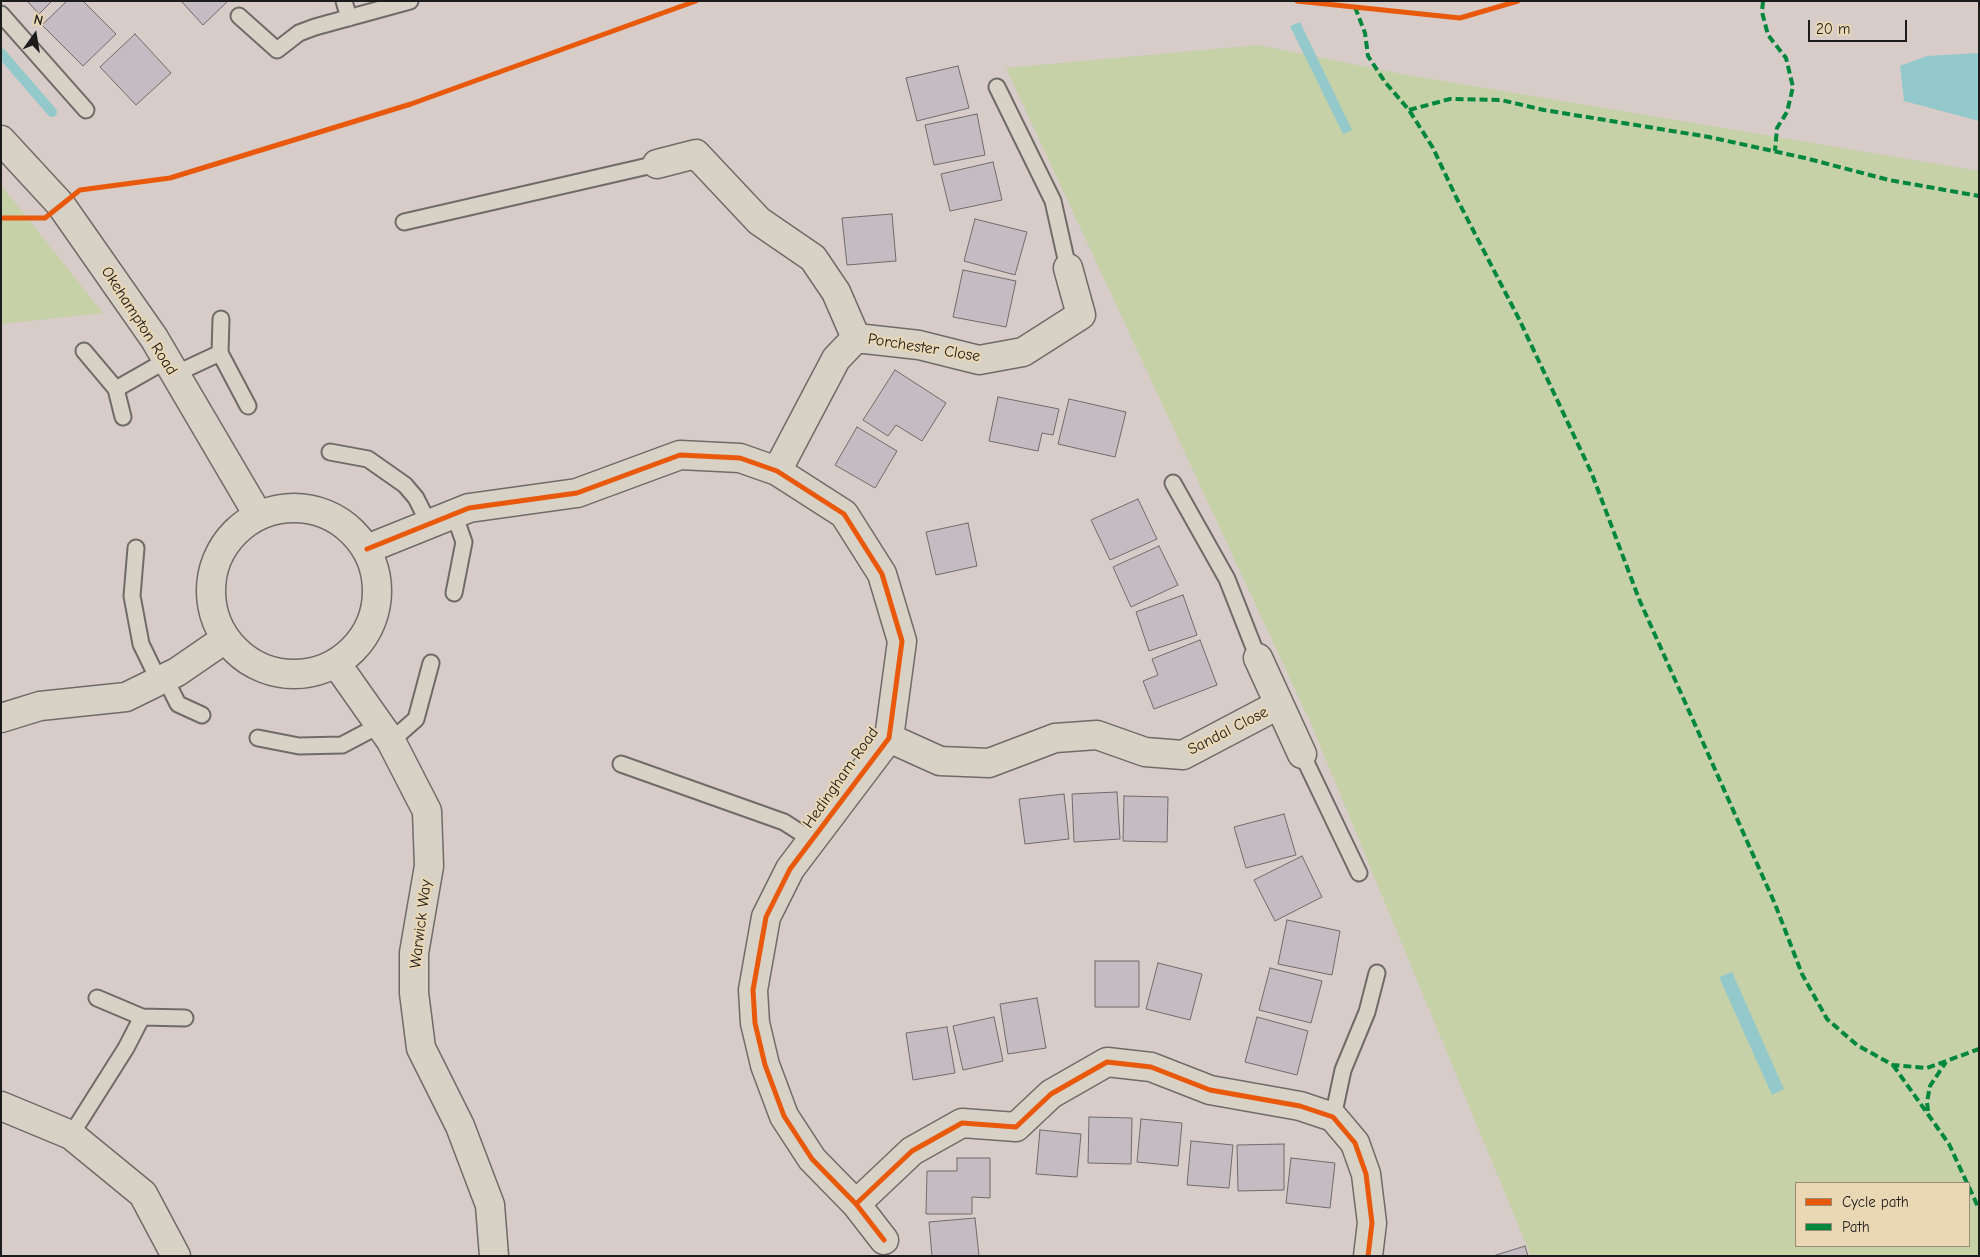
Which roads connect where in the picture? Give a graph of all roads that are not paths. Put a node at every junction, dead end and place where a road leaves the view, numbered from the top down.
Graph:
1 (344, 1) edge
2 (410, 1) edge
3 (1, 14) edge
4 (239, 16) dead end
5 (349, 18) junction
6 (997, 87) dead end
7 (86, 110) dead end
8 (1, 140) edge
9 (657, 164) joint
10 (404, 222) dead end
11 (1068, 268) joint
12 (221, 319) dead end
13 (856, 338) junction
14 (84, 351) dead end
15 (220, 353) junction
16 (171, 367) junction
17 (116, 389) junction
18 (248, 406) dead end
19 (124, 417) dead end
20 (330, 452) dead end
21 (777, 471) junction
22 (1173, 483) dead end
23 (454, 514) junction
24 (258, 515) junction
25 (429, 524) junction
26 (136, 548) dead end
27 (367, 550) junction
28 (454, 593) dead end
29 (225, 639) junction
30 (1258, 658) joint
31 (336, 663) junction
32 (430, 663) dead end
33 (162, 680) junction
34 (1278, 705) junction
35 (202, 715) dead end
36 (1, 718) edge
37 (385, 733) junction
38 (258, 738) dead end
39 (888, 738) junction
40 (1302, 754) joint
41 (621, 764) dead end
42 (812, 840) junction
43 (1359, 873) dead end
44 (1377, 973) dead end
45 (97, 998) dead end
46 (142, 1016) junction
47 (185, 1018) dead end
48 (1, 1106) edge
49 (1333, 1117) junction
50 (71, 1135) junction
51 (856, 1204) junction
52 (884, 1240) dead end
53 (176, 1256) edge
54 (494, 1256) edge
55 (1368, 1256) edge

1 - 5 lane
2 - 5 lane
3 - 7 lane
4 - 5 lane
6 - 11 lane
8 - 16 street, Okehampton Road
9 - 10 lane
9 - 13 street, Porchester Close
11 - 13 street, Porchester Close
12 - 15 lane
13 - 21 street, Porchester Close
14 - 17 lane
15 - 16 lane
15 - 18 lane
16 - 17 lane
16 - 24 street, Okehampton Road
17 - 19 lane
20 - 25 lane
21 - 23 street, Hedingham Road
21 - 39 street, Hedingham Road
22 - 30 lane
23 - 25 street, Hedingham Road
23 - 28 lane
24 - 27 street
24 - 29 street
25 - 27 street, Hedingham Road
26 - 33 lane
27 - 31 street
29 - 31 street
29 - 33 street
30 - 34 street, Sandal Close
31 - 37 street, Warwick Way
32 - 37 lane
33 - 35 lane
33 - 36 street
34 - 39 street, Sandal Close
34 - 40 street, Sandal Close
37 - 38 lane
37 - 54 street, Warwick Way
39 - 42 street, Hedingham Road
40 - 43 lane
41 - 42 lane
42 - 51 street, Hedingham Road
44 - 49 lane
45 - 46 lane
46 - 47 lane
46 - 50 lane
48 - 50 street
49 - 51 street
49 - 55 street
50 - 53 street
51 - 52 street, Hedingham Road

